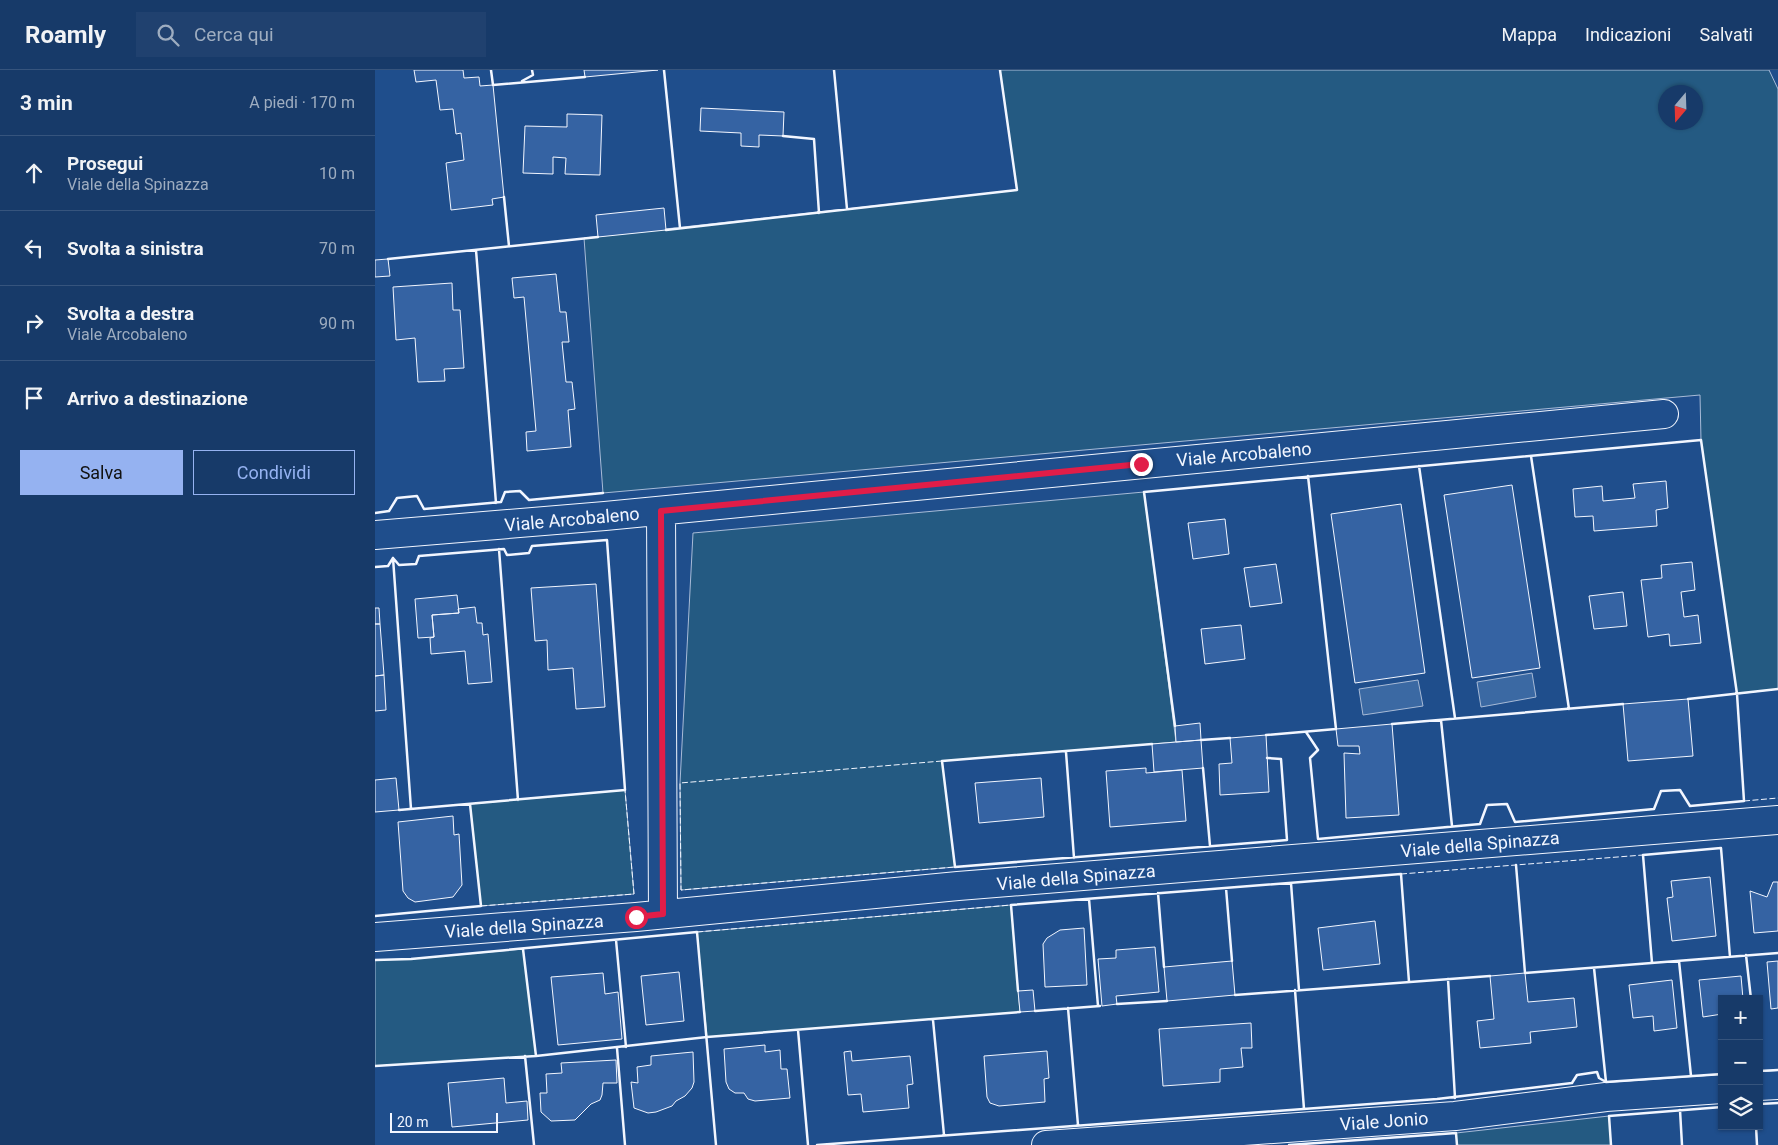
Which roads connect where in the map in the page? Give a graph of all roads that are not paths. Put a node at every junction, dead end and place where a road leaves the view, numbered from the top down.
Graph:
1 (1664, 414) dead end
2 (661, 511) junction
3 (375, 535) edge
4 (1778, 820) edge
5 (663, 914) junction
6 (375, 937) edge
7 (1778, 1085) edge
8 (1763, 1086) edge
9 (1718, 1089) edge
10 (1046, 1145) edge

1 - 2 street, Viale Arcobaleno
2 - 3 street, Viale Arcobaleno
2 - 5 street
4 - 5 street, Viale della Spinazza
5 - 6 street, Viale della Spinazza
7 - 8 street
9 - 10 street, Viale Jonio

